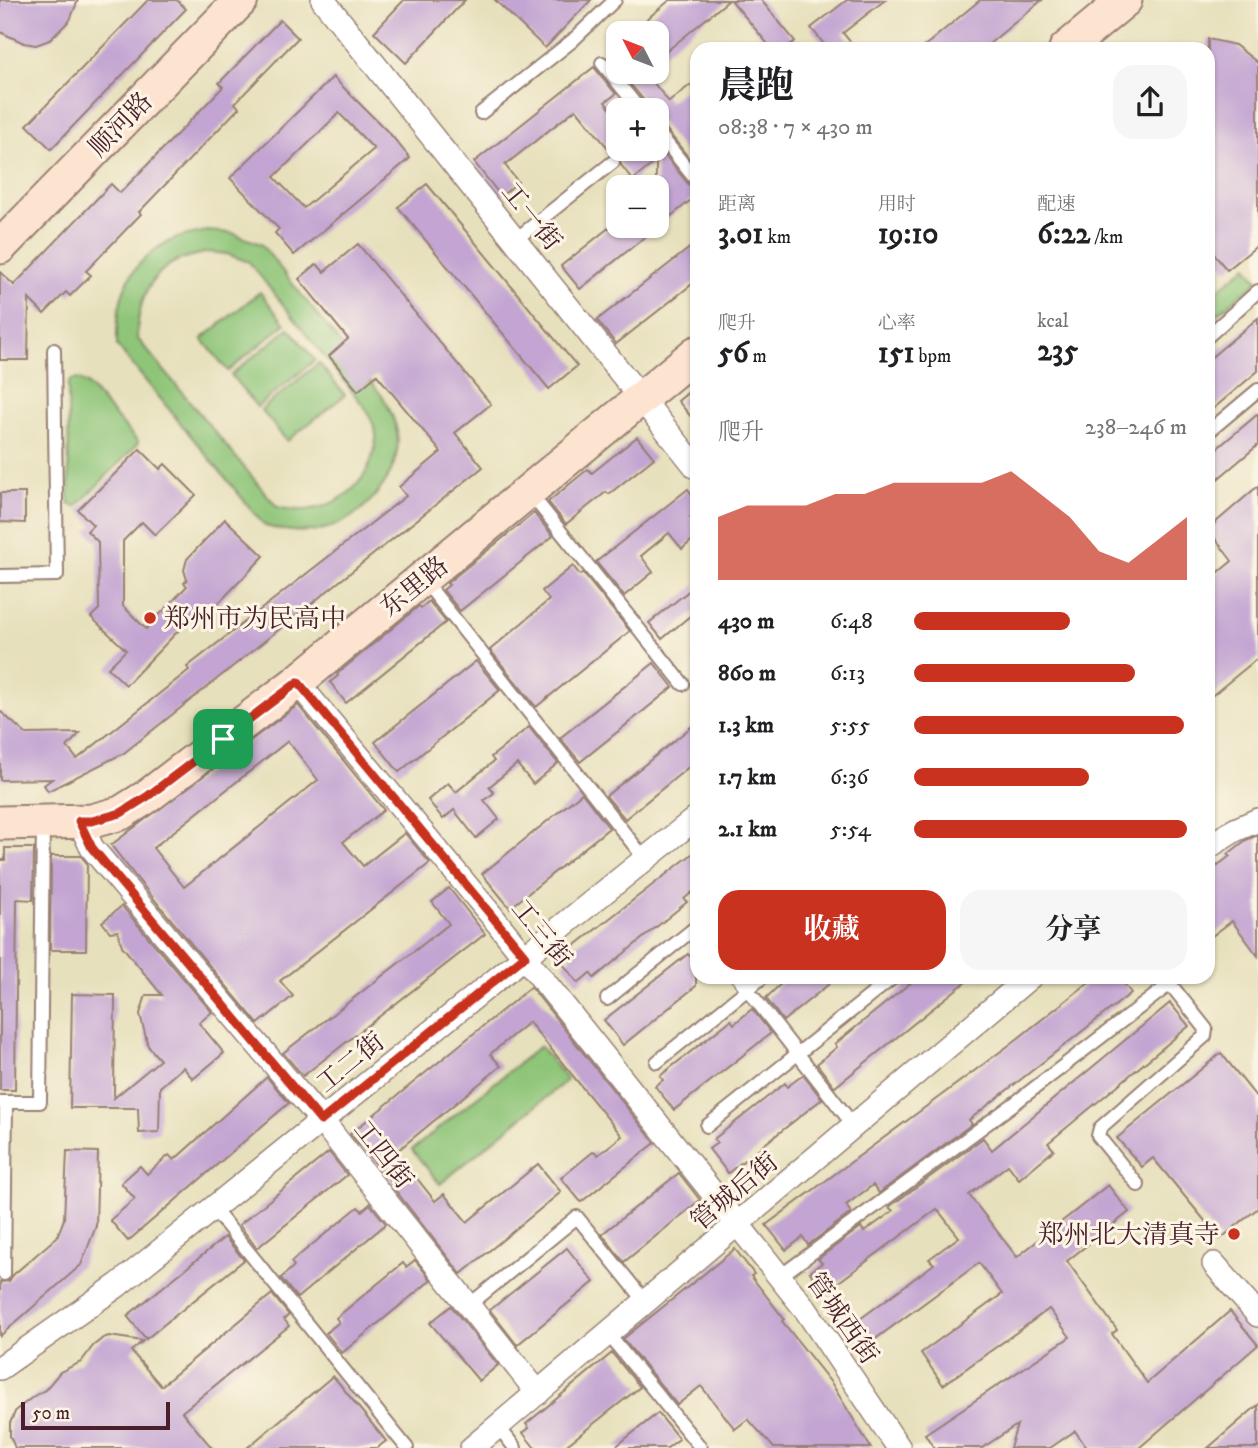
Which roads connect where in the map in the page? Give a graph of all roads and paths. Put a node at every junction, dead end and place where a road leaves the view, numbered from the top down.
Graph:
1 (241, 0) edge
2 (323, 0) edge
3 (615, 0) edge
4 (1125, 0) edge
5 (1074, 42) edge
6 (602, 63) dead end
7 (630, 98) edge
8 (481, 113) dead end
9 (669, 146) edge
10 (613, 162) dead end
11 (690, 172) edge
12 (515, 240) junction
13 (0, 247) edge
14 (1258, 291) edge
15 (1215, 330) edge
16 (54, 350) dead end
17 (690, 359) edge
18 (1258, 390) edge
19 (641, 399) junction
20 (1215, 426) edge
21 (690, 460) edge
22 (529, 491) junction
23 (0, 576) edge
24 (423, 579) junction
25 (298, 682) junction
26 (683, 684) dead end
27 (1258, 820) edge
28 (79, 821) junction
29 (43, 822) junction
30 (0, 823) edge
31 (690, 823) edge
32 (1215, 843) edge
33 (645, 859) junction
34 (690, 932) edge
35 (525, 956) junction
36 (743, 984) edge
37 (754, 984) edge
38 (883, 984) edge
39 (1022, 984) edge
40 (1170, 984) joint
41 (747, 990) junction
42 (607, 999) dead end
43 (798, 1054) junction
44 (657, 1062) dead end
45 (3, 1102) edge
46 (321, 1121) junction
47 (707, 1126) dead end
48 (854, 1126) junction
49 (1138, 1185) dead end
50 (213, 1208) junction
51 (738, 1224) junction
52 (1214, 1264) dead end
53 (4, 1274) dead end
54 (779, 1277) junction
55 (640, 1295) dead end
56 (468, 1306) junction
57 (1258, 1315) edge
58 (608, 1334) junction
59 (0, 1368) edge
60 (538, 1393) junction
61 (498, 1426) junction
62 (407, 1448) edge
63 (472, 1448) edge
64 (515, 1448) edge
65 (701, 1448) edge
66 (899, 1448) edge

1 - 13 street, 顺河路
2 - 12 street, 工一街
3 - 8 lane
4 - 5 street
6 - 7 lane
9 - 11 lane
10 - 12 lane
12 - 19 street, 工一街
14 - 15 lane
16 - 23 lane
17 - 19 street, 东里路
18 - 20 lane
19 - 21 street, 工一街
19 - 22 street, 东里路
22 - 24 street, 东里路
22 - 26 lane
24 - 25 street, 东里路
24 - 33 lane
25 - 28 street, 东里路
25 - 35 street, 工三街
27 - 32 street
28 - 29 street, 东里路
28 - 46 street, 工四街
29 - 30 street, 东里路
29 - 45 lane
31 - 33 street, 工二街
33 - 35 street, 工二街
34 - 42 lane
35 - 46 street, 工二街
35 - 51 street, 工三街
36 - 41 lane
37 - 41 lane
38 - 43 lane
39 - 48 street, 管城后街
40 - 49 lane
40 - 54 lane
41 - 43 lane
41 - 44 lane
43 - 47 lane
43 - 48 lane
45 - 53 lane
46 - 50 street, 工二街
46 - 56 street, 工四街
48 - 51 street, 管城后街
50 - 59 street, 工二街
50 - 62 lane
51 - 54 street, 管城西街
51 - 58 street, 管城后街
52 - 57 street
54 - 66 street, 管城西街
55 - 56 lane
56 - 60 street, 工四街
58 - 60 street, 管城后街
58 - 65 lane
60 - 61 street, 管城后街
61 - 63 street, 管城后街
61 - 64 lane

